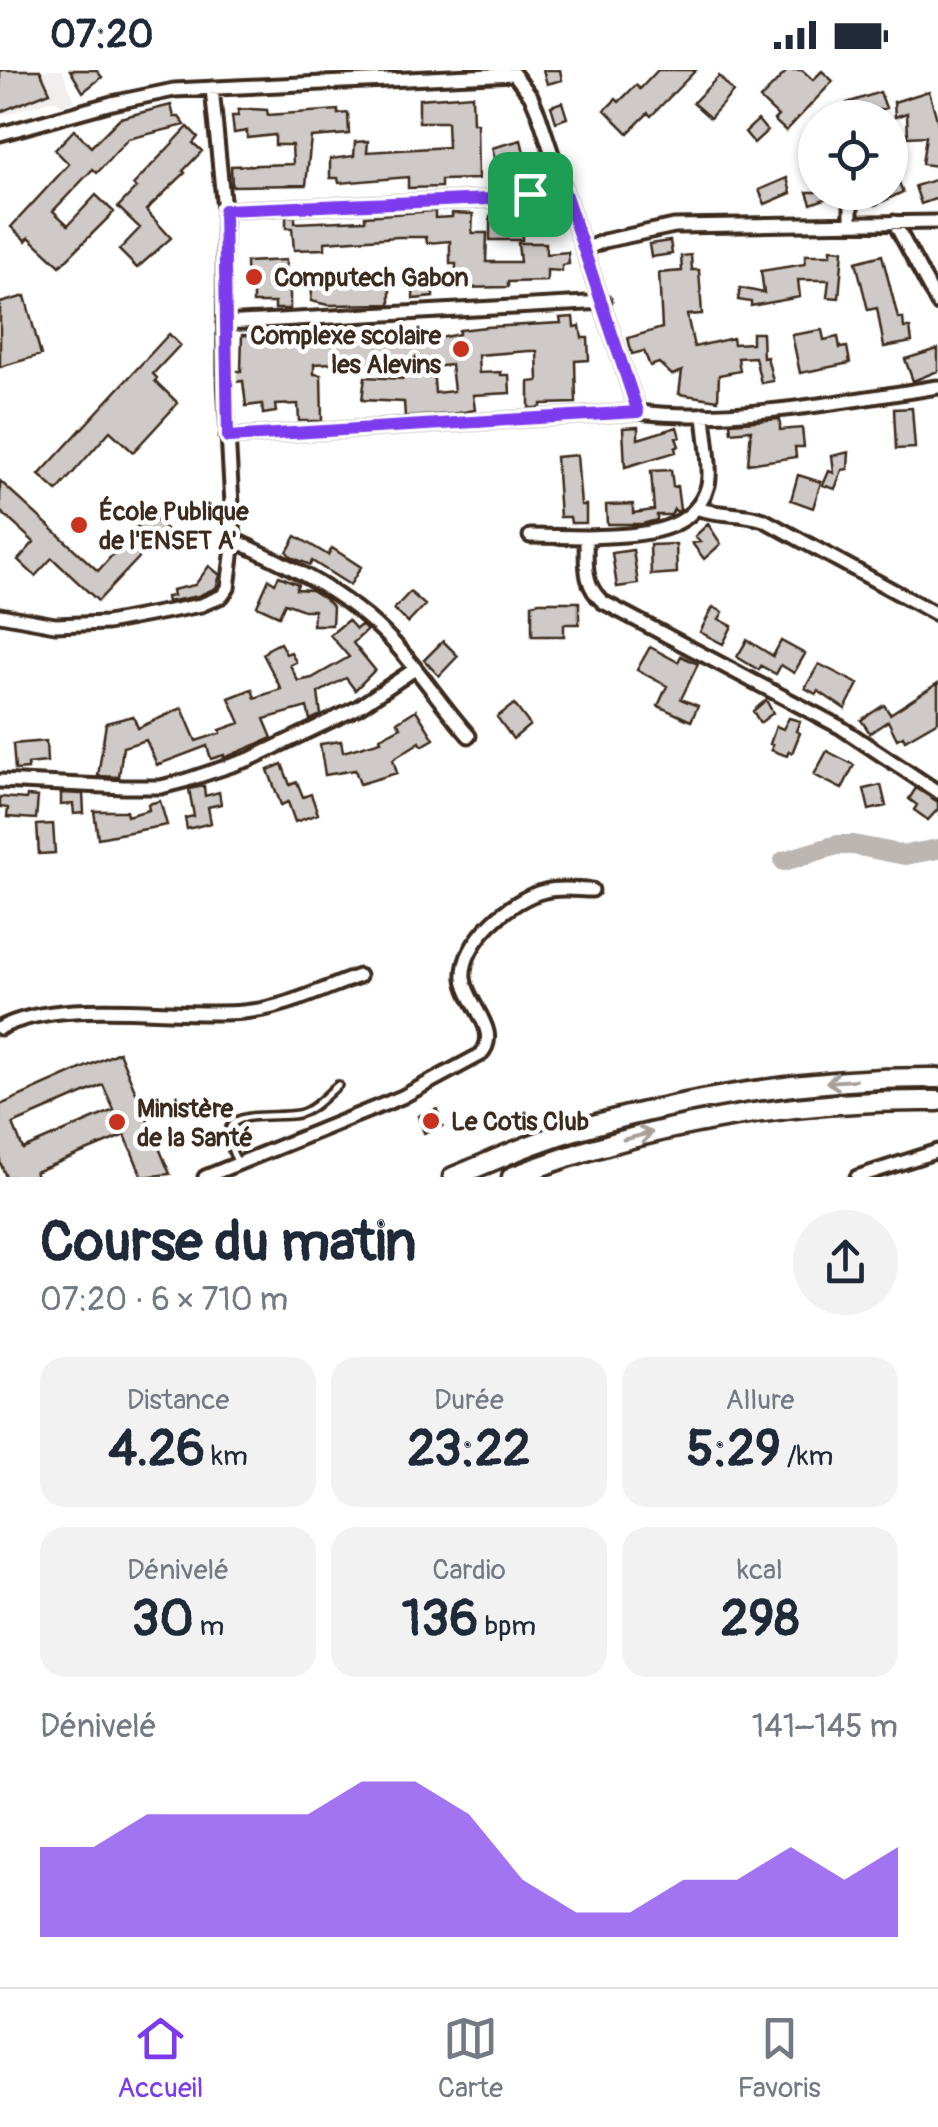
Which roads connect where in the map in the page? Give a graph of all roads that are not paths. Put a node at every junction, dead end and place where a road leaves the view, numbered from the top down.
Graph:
1 (284, 70) edge
2 (514, 72) edge
3 (283, 85) junction
4 (212, 88) junction
5 (0, 134) edge
6 (563, 187) junction
7 (224, 210) junction
8 (852, 210) edge
9 (852, 222) junction
10 (894, 222) junction
11 (938, 222) edge
12 (586, 249) junction
13 (604, 302) junction
14 (938, 304) edge
15 (224, 324) junction
16 (938, 387) edge
17 (638, 412) junction
18 (704, 414) junction
19 (228, 437) junction
20 (696, 508) junction
21 (530, 536) dead end
22 (586, 537) junction
23 (234, 540) junction
24 (0, 615) edge
25 (938, 616) edge
26 (415, 669) junction
27 (469, 736) dead end
28 (0, 781) edge
29 (938, 792) edge
30 (592, 890) dead end
31 (359, 976) dead end
32 (0, 1028) edge
33 (938, 1078) edge
34 (338, 1085) dead end
35 (938, 1100) edge
36 (938, 1151) edge
37 (238, 1163) junction
38 (206, 1177) edge
39 (453, 1177) edge
40 (512, 1177) edge
41 (857, 1177) edge

1 - 3 street
2 - 3 street
2 - 6 street
3 - 4 street
4 - 5 street
4 - 7 street
6 - 7 street
6 - 12 street
7 - 15 street
8 - 9 street
9 - 10 street
9 - 12 street
10 - 11 street
10 - 14 street
12 - 13 street
13 - 15 street
13 - 17 street
15 - 19 street
16 - 18 street
17 - 18 street
17 - 19 street
18 - 20 street
19 - 23 street
20 - 22 street
20 - 25 street
21 - 22 street
22 - 29 street
23 - 24 street
23 - 26 street
26 - 27 street
26 - 28 street
30 - 37 street
31 - 32 street
33 -> 39 highway
34 - 37 lane
40 -> 35 highway
36 - 41 street
37 - 38 street

